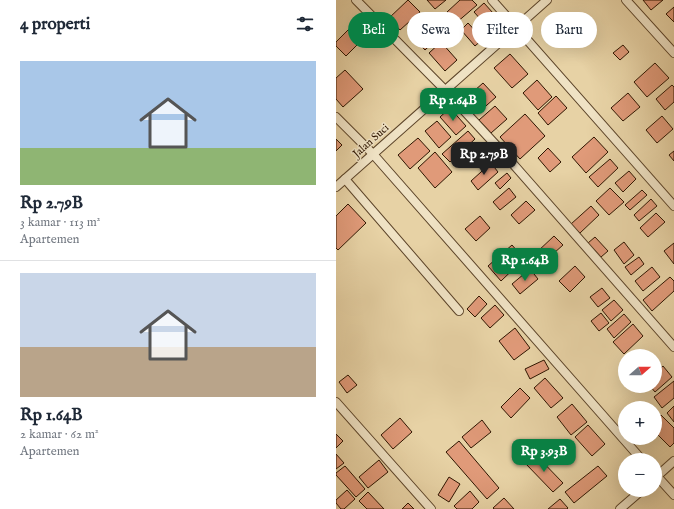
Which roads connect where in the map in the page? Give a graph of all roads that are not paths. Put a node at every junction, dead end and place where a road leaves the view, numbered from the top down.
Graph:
1 (356, 0) edge
2 (492, 0) edge
3 (547, 0) edge
4 (626, 0) edge
5 (503, 12) edge
6 (533, 12) edge
7 (533, 46) edge
8 (492, 48) edge
9 (674, 53) edge
10 (445, 90) junction
11 (336, 117) edge
12 (373, 154) junction
13 (345, 179) junction
14 (336, 187) edge
15 (674, 206) edge
16 (458, 311) dead end
17 (674, 346) edge
18 (336, 402) edge
19 (636, 453) edge
20 (674, 461) edge
21 (662, 471) edge
22 (662, 482) edge
23 (674, 495) edge
24 (634, 497) edge
25 (431, 509) edge
26 (620, 509) edge

1 - 10 street
2 - 5 street
3 - 6 street, Jalan Suci
4 - 9 street
7 - 15 street
8 - 10 street, Jalan Suci
10 - 12 street, Jalan Suci
10 - 17 street
11 - 12 street
12 - 13 street, Jalan Suci
12 - 19 street
13 - 14 street, Jalan Suci
13 - 16 street
18 - 25 street
20 - 21 street
22 - 23 street
24 - 26 street

